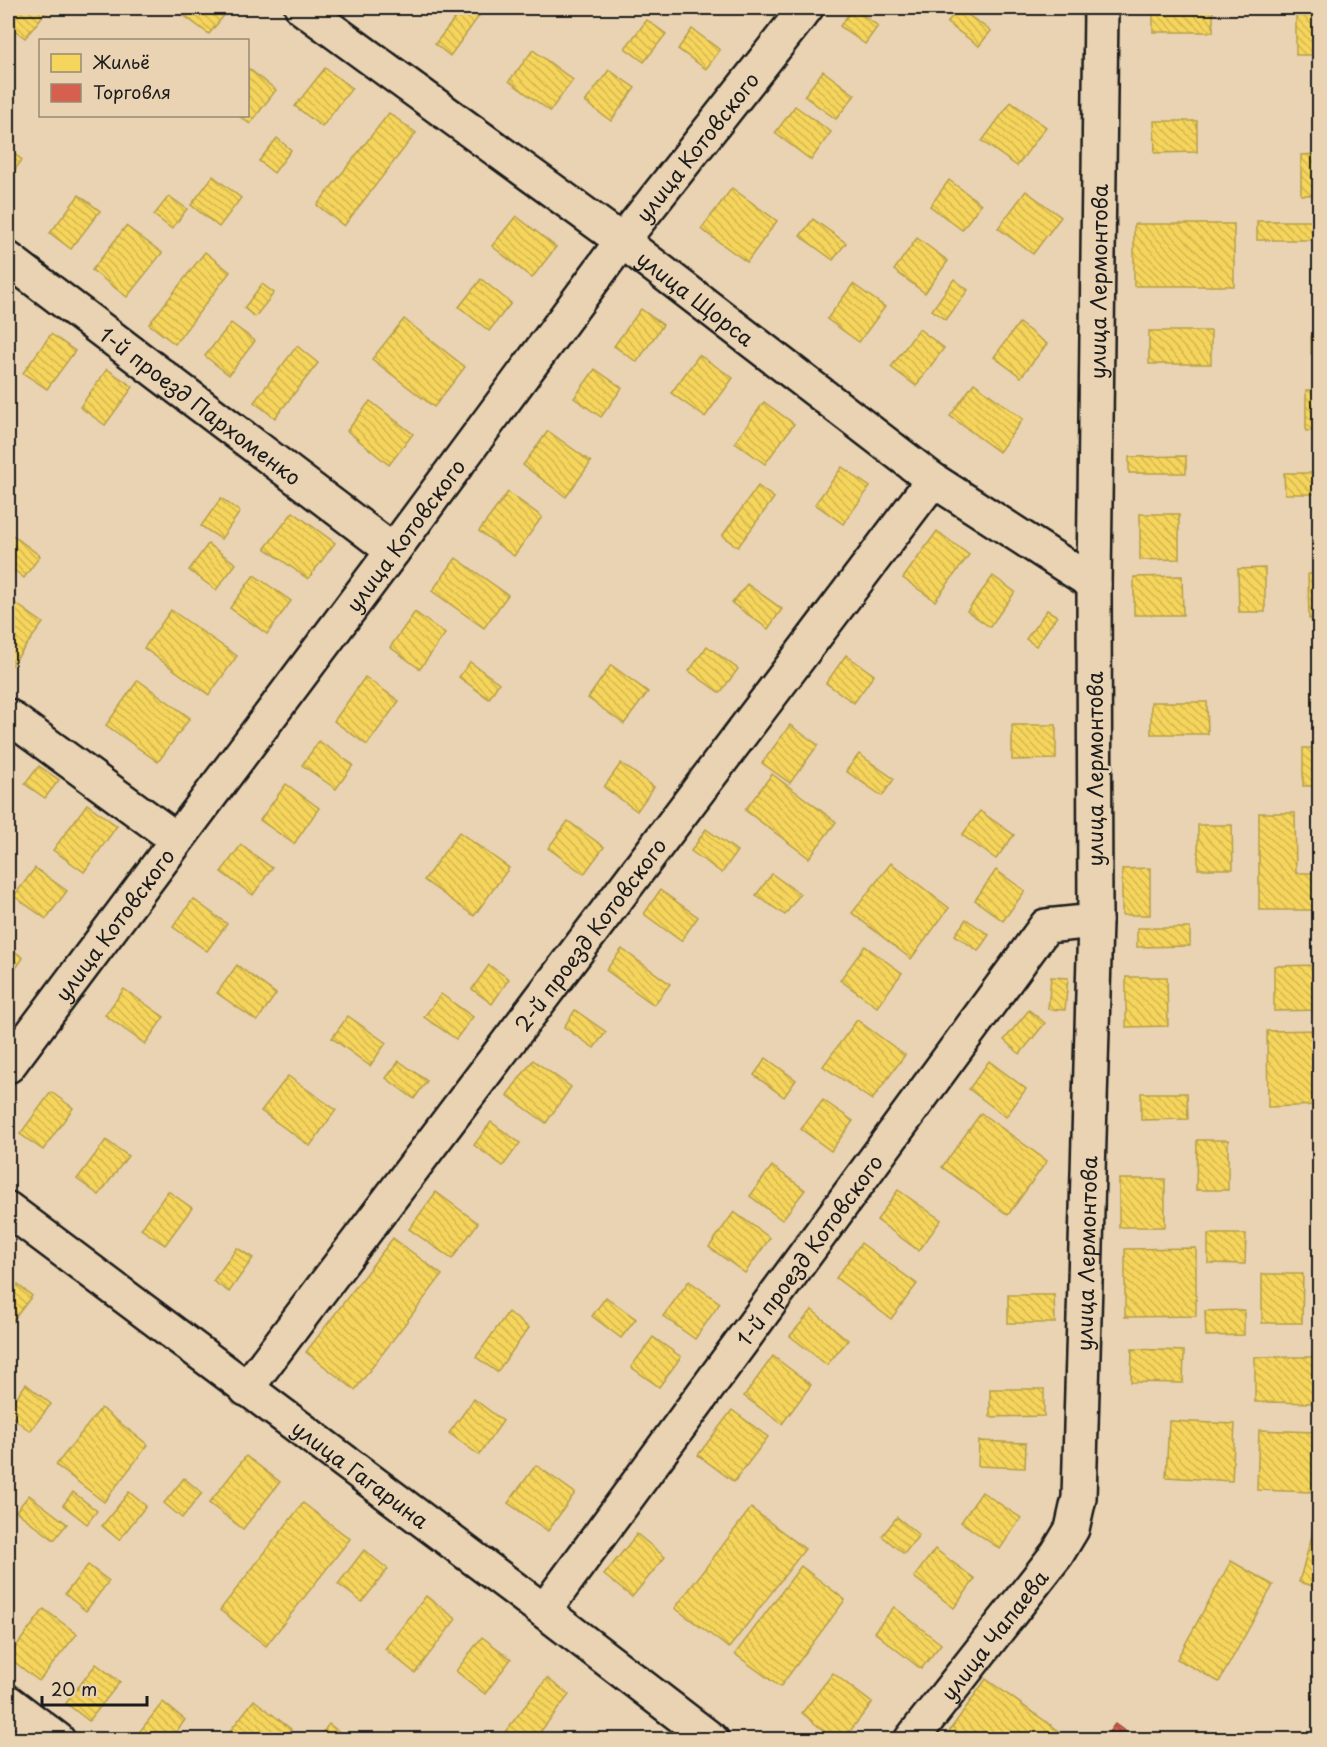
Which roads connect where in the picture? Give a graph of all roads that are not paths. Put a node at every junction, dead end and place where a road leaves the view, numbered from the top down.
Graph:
1 (806, 8) edge
2 (1101, 8) edge
3 (314, 11) edge
4 (622, 242) junction
5 (8, 259) edge
6 (933, 480) junction
7 (393, 551) junction
8 (1094, 584) junction
9 (8, 716) edge
10 (176, 839) junction
11 (1095, 921) junction
12 (8, 1066) edge
13 (8, 1209) edge
14 (246, 1389) junction
15 (1072, 1529) joint
16 (544, 1611) junction
17 (8, 1702) edge
18 (58, 1740) edge
19 (712, 1740) edge
20 (911, 1740) edge

1 - 4 street, улица Котовского
2 - 8 street, улица Лермонтова
3 - 4 street, улица Щорса
4 - 6 street, улица Щорса
4 - 7 street, улица Котовского
5 - 7 street, 1-й проезд Пархоменко
6 - 8 street, улица Щорса
6 - 14 street, 2-й проезд Котовского
7 - 10 street, улица Котовского
8 - 11 street, улица Лермонтова
9 - 10 street
10 - 12 street, улица Котовского
11 - 15 street, улица Лермонтова
11 - 16 street, 1-й проезд Котовского
13 - 14 street, улица Гагарина
14 - 16 street, улица Гагарина
15 - 20 street, улица Чапаева
16 - 19 street, улица Гагарина
17 - 18 street

